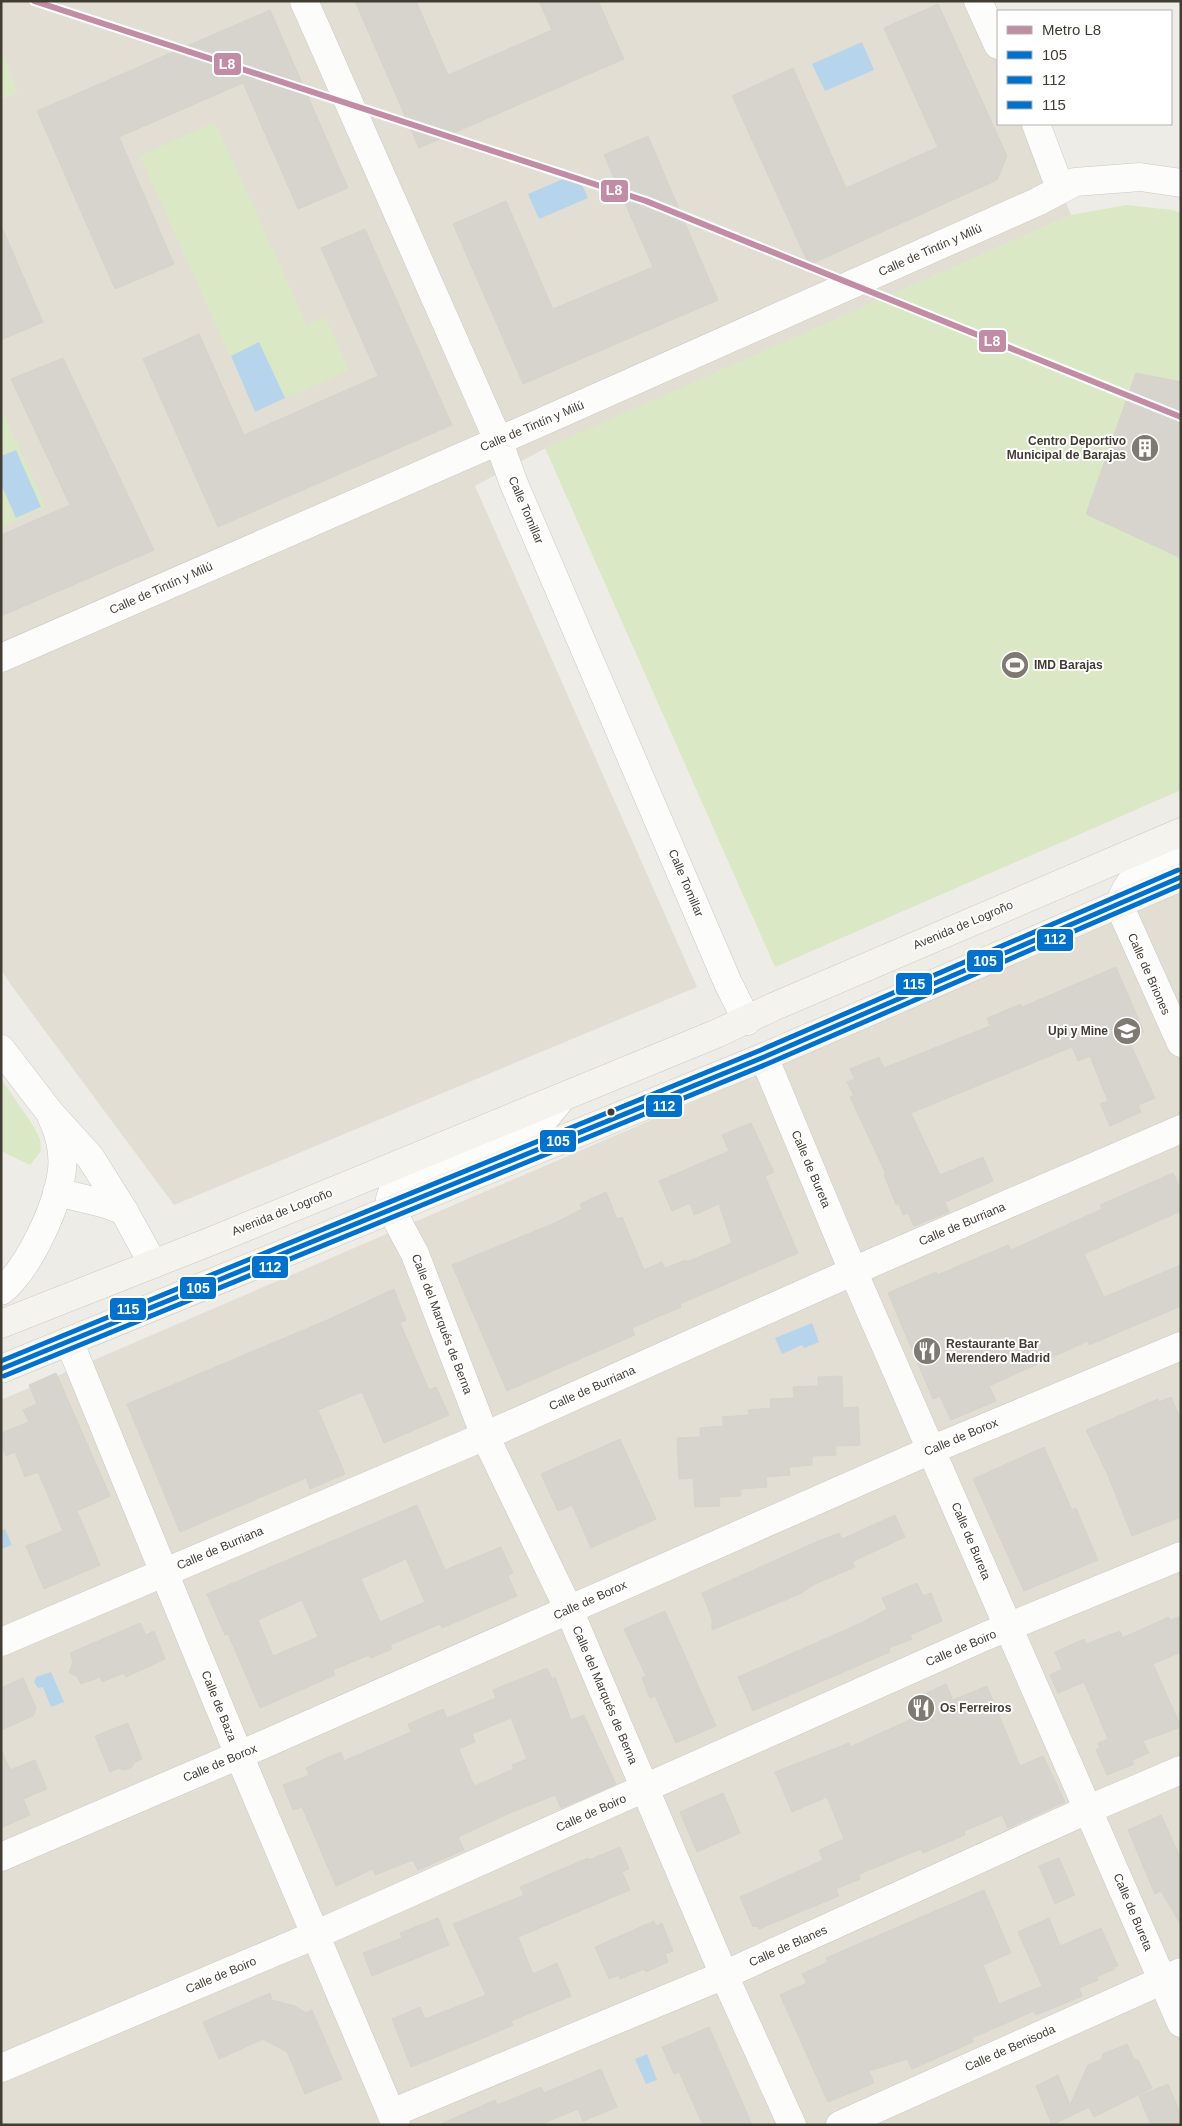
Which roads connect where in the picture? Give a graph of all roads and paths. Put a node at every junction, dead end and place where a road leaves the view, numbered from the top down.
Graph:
1 (304, 1) edge
2 (978, 1) edge
3 (997, 43) edge
4 (1036, 125) edge
5 (1181, 183) edge
6 (1060, 188) junction
7 (498, 440) junction
8 (1, 658) edge
9 (1181, 832) edge
10 (1181, 850) edge
11 (1181, 876) edge
12 (1118, 905) junction
13 (747, 1020) junction
14 (1181, 1043) edge
15 (1, 1049) edge
16 (764, 1057) junction
17 (562, 1096) junction
18 (51, 1114) junction
19 (1181, 1129) edge
20 (57, 1192) junction
21 (124, 1211) junction
22 (392, 1211) junction
23 (154, 1264) junction
24 (854, 1271) junction
25 (1, 1291) edge
26 (1, 1324) edge
27 (69, 1341) junction
28 (1181, 1346) edge
29 (1, 1369) edge
30 (485, 1436) junction
31 (931, 1450) junction
32 (1181, 1556) edge
33 (164, 1572) junction
34 (568, 1610) junction
35 (1009, 1628) junction
36 (1, 1642) edge
37 (239, 1755) junction
38 (1181, 1770) edge
39 (645, 1789) junction
40 (1089, 1809) junction
41 (1, 1857) edge
42 (315, 1935) junction
43 (724, 1974) junction
44 (1171, 1976) edge
45 (1181, 2023) edge
46 (1, 2068) edge
47 (394, 2119) edge
48 (792, 2125) edge
49 (840, 2125) edge

1 - 7 street, Calle Tomillar
2 - 3 street
4 - 6 street
5 - 6 street, Calle de Tintín y Milú
6 - 7 street, Calle de Tintín y Milú
7 - 8 street, Calle de Tintín y Milú
7 - 13 street, Calle Tomillar
9 - 13 main road, Avenida de Logroño
10 - 12 street
11 - 12 main road
12 - 14 street, Calle de Briones
12 - 16 main road
13 - 16 main road
13 - 17 main road, Avenida de Logroño
15 - 18 street
16 - 22 main road
16 - 24 street, Calle de Bureta
17 - 22 street
17 - 23 main road, Avenida de Logroño
18 - 20 street
18 - 21 street
19 - 24 street, Calle de Burriana
20 - 21 street
20 - 25 street
21 - 23 street
22 - 27 main road
22 - 30 street, Calle del Marqués de Berna
23 - 26 main road, Avenida de Logroño
23 - 27 main road
24 - 30 street, Calle de Burriana
24 - 31 street, Calle de Bureta
27 - 29 main road
27 - 33 street, Calle de Baza
28 - 31 street, Calle de Borox
30 - 33 street, Calle de Burriana
30 - 34 street, Calle del Marqués de Berna
31 - 34 street, Calle de Borox
31 - 35 street, Calle de Bureta
32 - 35 street, Calle de Boiro
33 - 36 street, Calle de Burriana
33 - 37 street, Calle de Baza
34 - 37 street, Calle de Borox
34 - 39 street, Calle del Marqués de Berna
35 - 39 street, Calle de Boiro
35 - 40 street, Calle de Bureta
37 - 41 street, Calle de Borox
37 - 42 street, Calle de Baza
38 - 40 street, Calle de Blanes
39 - 42 street, Calle de Boiro
39 - 43 street, Calle del Marqués de Berna
40 - 43 street, Calle de Blanes
40 - 44 street, Calle de Bureta
42 - 46 street, Calle de Boiro
42 - 47 street, Calle de Baza
43 - 47 street, Calle de Blanes
43 - 48 street, Calle del Marqués de Berna
44 - 45 street, Calle de Bureta
44 - 49 street, Calle de Benisoda

